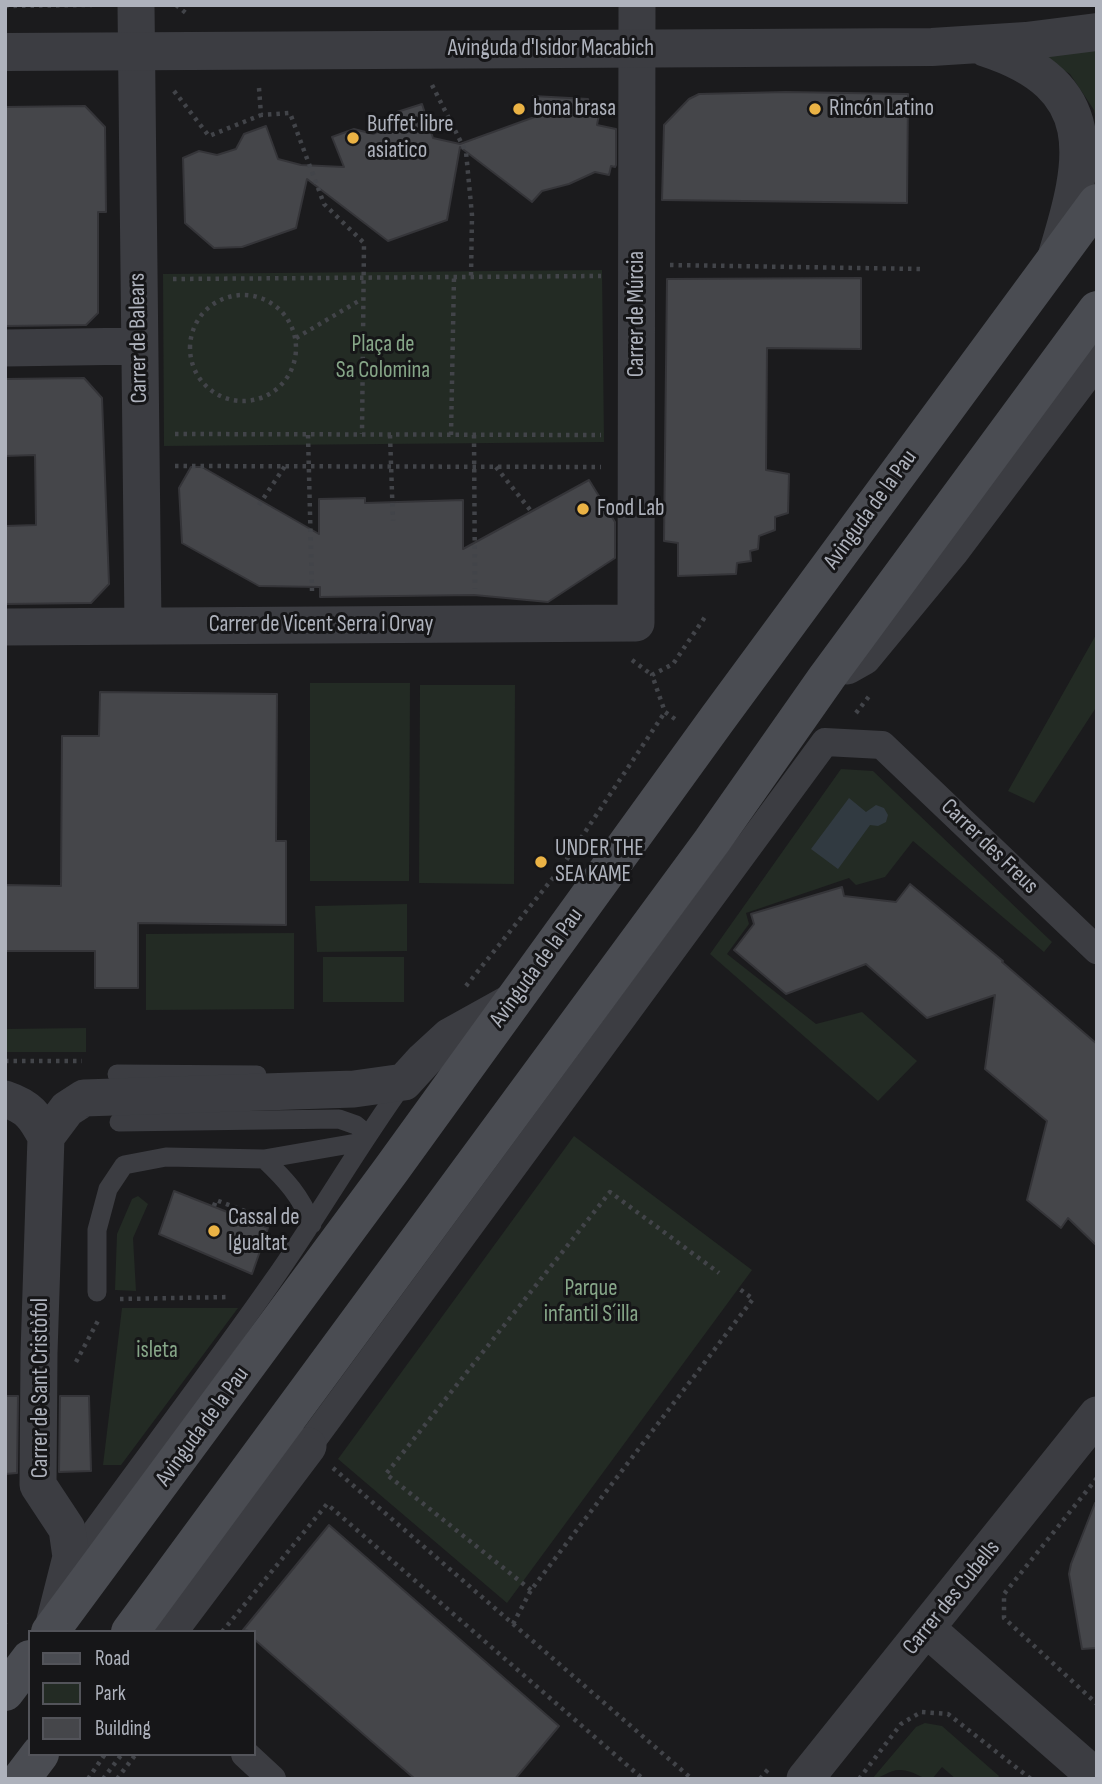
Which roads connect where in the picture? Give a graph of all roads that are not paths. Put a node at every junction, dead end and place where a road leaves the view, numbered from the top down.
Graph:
1 (136, 5) edge
2 (637, 5) edge
3 (1097, 32) edge
4 (977, 45) junction
5 (638, 49) junction
6 (136, 50) junction
7 (5, 52) edge
8 (1097, 203) edge
9 (1056, 259) junction
10 (1097, 310) edge
11 (139, 346) junction
12 (5, 348) edge
13 (1097, 356) edge
14 (636, 623) joint
15 (143, 626) junction
16 (5, 627) edge
17 (827, 677) junction
18 (1097, 950) edge
19 (512, 1002) junction
20 (117, 1074) dead end
21 (404, 1082) junction
22 (5, 1098) edge
23 (84, 1098) junction
24 (119, 1122) dead end
25 (46, 1138) junction
26 (365, 1138) junction
27 (264, 1159) junction
28 (312, 1224) junction
29 (104, 1296) road end
30 (1097, 1415) edge
31 (308, 1446) joint
32 (71, 1558) junction
33 (927, 1629) junction
34 (51, 1630) edge
35 (131, 1630) edge
36 (170, 1630) edge
37 (28, 1662) edge
38 (5, 1692) edge
39 (39, 1756) edge
40 (247, 1756) edge
41 (1097, 1778) edge
42 (22, 1779) edge
43 (272, 1779) edge
44 (805, 1779) edge

1 - 6 street, Carrer de Balears
2 - 5 street, Carrer de Múrcia
3 - 4 street, Avinguda d'Isidor Macabich
4 - 5 street, Avinguda d'Isidor Macabich
4 - 9 street
5 - 6 street, Avinguda d'Isidor Macabich
5 - 14 street, Carrer de Múrcia
6 - 7 street, Avinguda d'Isidor Macabich
6 - 11 street, Carrer de Balears
8 - 9 main road, Avinguda de la Pau
9 - 19 main road, Avinguda de la Pau
10 - 17 main road
11 - 12 street
11 - 15 street, Carrer de Balears
13 - 17 street
14 - 15 street, Carrer de Vicent Serra i Orvay
15 - 16 street, Carrer de Vicent Serra i Orvay
17 - 35 main road
18 - 31 street, Carrer des Freus
19 - 21 street
19 - 34 main road, Avinguda de la Pau
20 - 21 lane
21 - 23 street
21 - 26 lane
22 - 23 street
22 - 25 street
23 - 25 street
24 - 26 lane
25 - 32 street, Carrer de Sant Cristòfol
26 - 27 lane
26 - 28 lane
27 - 28 lane
27 - 29 lane
28 - 32 lane
30 - 33 street, Carrer des Cubells
31 - 36 street
32 - 34 street, Carrer de Sant Cristòfol
33 - 41 street
33 - 44 street, Carrer des Cubells
37 - 38 main road
39 - 42 main road
40 - 43 street

